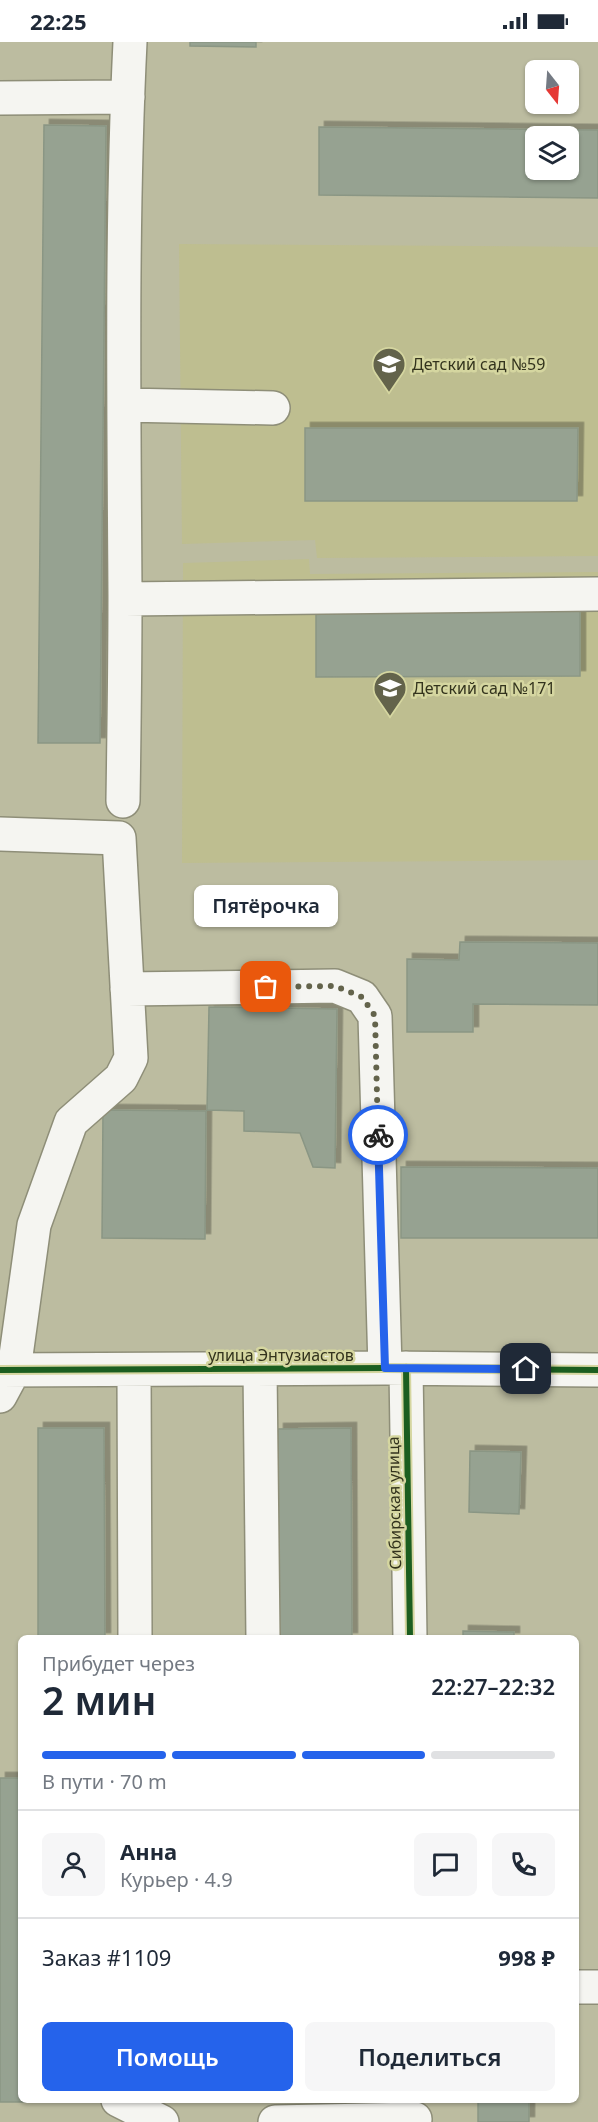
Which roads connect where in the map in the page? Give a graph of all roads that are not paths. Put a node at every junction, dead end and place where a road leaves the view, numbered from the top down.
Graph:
1 (130, 42) edge
2 (128, 97) junction
3 (0, 98) edge
4 (124, 405) junction
5 (273, 408) dead end
6 (598, 594) edge
7 (125, 599) junction
8 (123, 801) dead end
9 (0, 834) edge
10 (127, 989) junction
11 (396, 1368) junction
12 (260, 1369) junction
13 (134, 1370) junction
14 (598, 1370) edge
15 (5, 1379) edge
16 (135, 1635) edge
17 (263, 1635) edge
18 (410, 1635) edge
19 (598, 1987) edge
20 (579, 1988) edge
21 (124, 2103) edge
22 (268, 2103) edge
23 (415, 2114) edge
24 (162, 2122) edge
25 (268, 2122) edge
26 (275, 2122) edge

1 - 2 street
2 - 3 street
2 - 4 street
4 - 5 street
4 - 7 street
6 - 7 street
7 - 8 street
9 - 10 street
10 - 11 street, Сибирская улица
10 - 15 street
11 - 12 street, улица Энтузиастов
11 - 14 street, улица Энтузиастов
11 - 18 street, Сибирская улица
12 - 13 street, улица Энтузиастов
12 - 17 street
13 - 15 street, улица Энтузиастов
13 - 16 street
19 - 20 street
21 - 24 street
22 - 25 street
23 - 26 street

